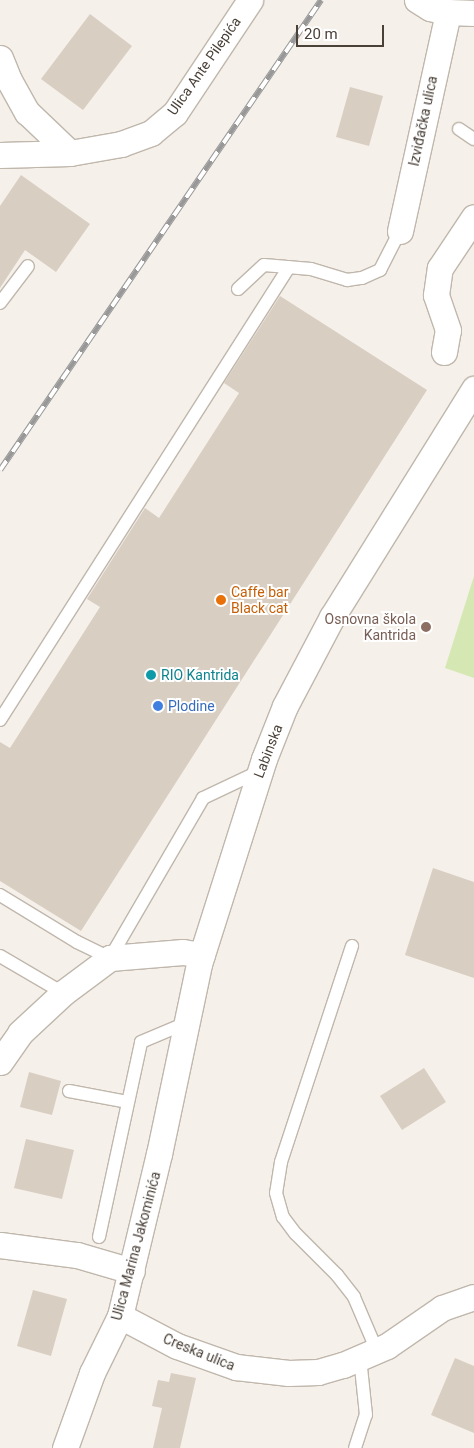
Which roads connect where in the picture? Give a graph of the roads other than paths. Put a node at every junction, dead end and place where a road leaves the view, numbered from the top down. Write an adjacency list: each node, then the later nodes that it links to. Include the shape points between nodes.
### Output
1 (250, 0): 8 (street, Ulica Ante Pilepića, via 174,113 151,133 121,144)
2 (418, 0): 3 (street, via 430,8)
3 (448, 12): 4 (street); 11 (street, Izviđačka ulica)
4 (474, 13)
5 (0, 58): 8 (street, via 8,80 27,112)
6 (459, 129): 7 (lane)
7 (474, 139)
8 (70, 154): 9 (street, Ulica Ante Pilepića)
9 (0, 155)
10 (474, 217): 16 (street, via 440,268 436,295 448,330)
11 (400, 231): 13 (lane, via 380,270 362,278 347,280 311,268)
12 (28, 266): 15 (lane)
13 (289, 267): 14 (lane, via 264,265); 18 (lane)
14 (238, 289)
15 (0, 303)
16 (444, 352)
17 (474, 389): 19 (street, Labinska, via 332,616 285,706)
18 (0, 720)
19 (259, 772): 22 (street, Labinska); 24 (lane, via 203,798)
20 (0, 895): 24 (lane, via 77,942)
21 (352, 946): 36 (lane, via 281,1162 276,1193 283,1217 354,1297)
22 (202, 955): 24 (street, via 183,952); 26 (street, Labinska)
23 (0, 956): 25 (lane)
24 (110, 958): 25 (street)
25 (62, 993): 27 (street, via 20,1033)
26 (186, 1023): 29 (lane, via 141,1042); 30 (street, Labinska)
27 (0, 1062)
28 (69, 1091): 29 (lane)
29 (127, 1102): 31 (lane)
30 (159, 1154): 33 (street, Ulica Marina Jakominića)
31 (99, 1237)
32 (0, 1245): 33 (street, via 77,1255)
33 (132, 1271): 35 (street, Ulica Marina Jakominića)
34 (474, 1297): 36 (street, Creska ulica, via 442,1308 387,1346)
35 (120, 1316): 36 (street, Creska ulica, via 197,1354 252,1370 318,1372); 37 (street, Ulica Marina Jakominića, via 92,1373)
36 (368, 1354): 38 (lane, via 366,1415)
37 (65, 1448)
38 (355, 1448)

